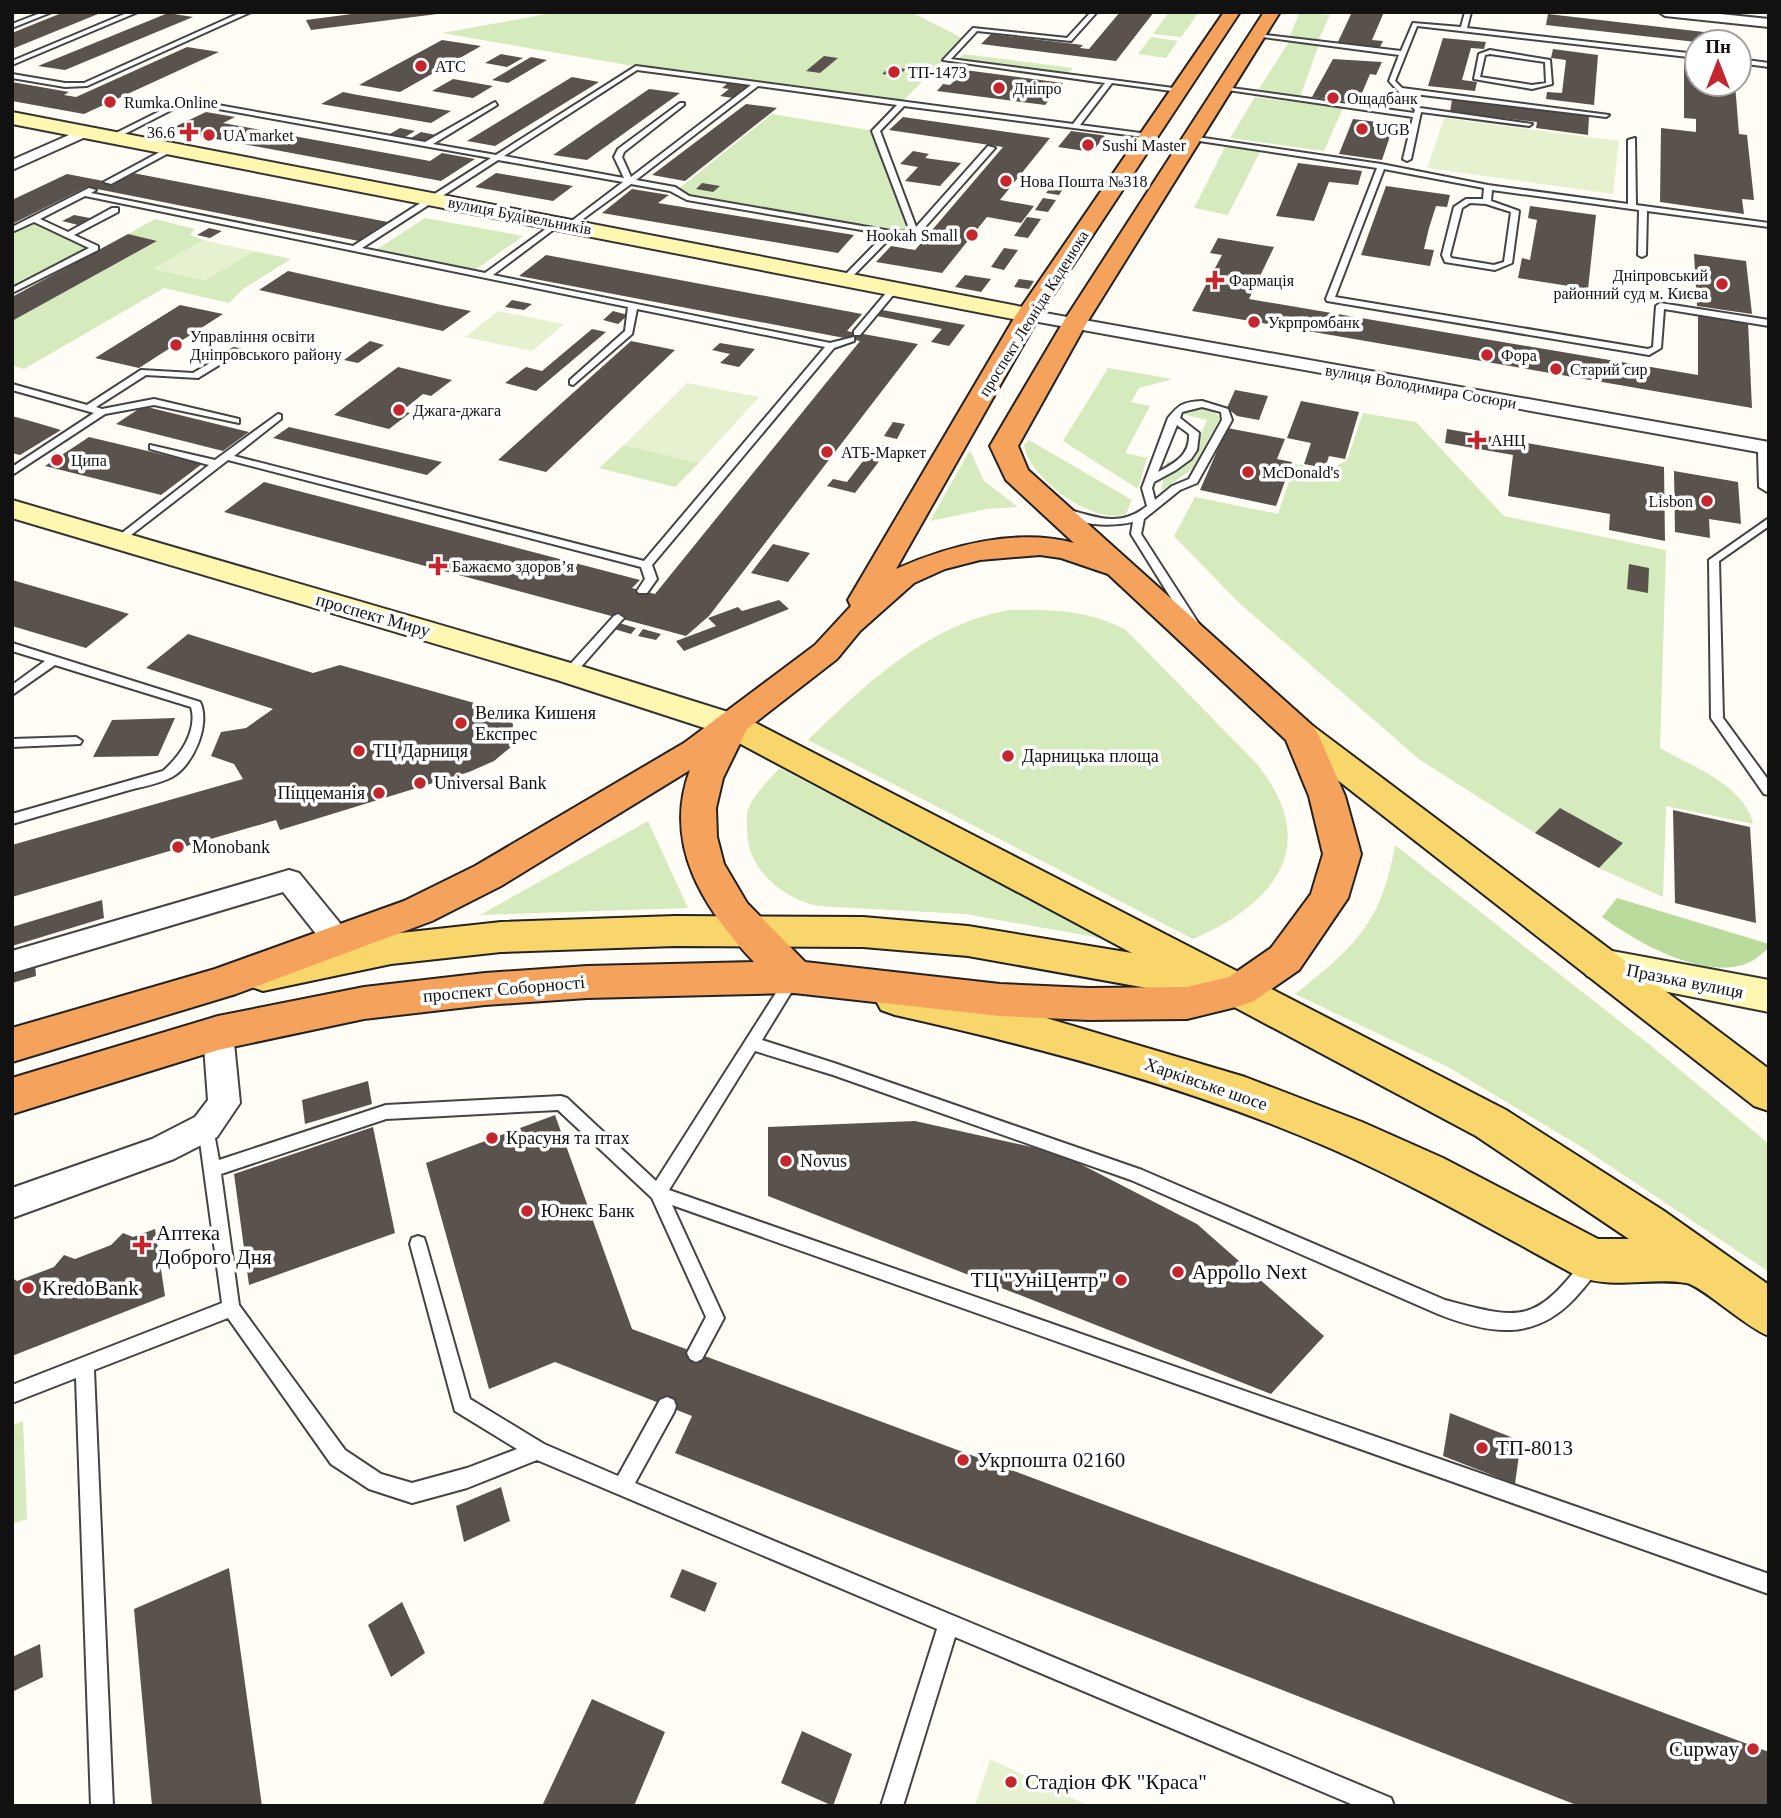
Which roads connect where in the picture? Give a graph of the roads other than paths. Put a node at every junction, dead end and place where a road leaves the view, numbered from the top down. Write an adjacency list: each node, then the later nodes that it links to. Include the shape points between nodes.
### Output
1 (48, 12): 11 (lane)
2 (135, 12): 18 (lane)
3 (248, 12): 19 (lane, via 85,85)
4 (1094, 12): 20 (lane, via 1069,40 975,29 946,60)
5 (1232, 12): 24 (highway, проспект Леоніда Каденюка)
6 (1272, 12): 13 (highway)
7 (1468, 12): 12 (lane)
8 (1665, 12): 10 (street)
9 (1767, 12): 10 (street)
10 (1769, 25)
11 (12, 26)
12 (1464, 29): 14 (lane); 15 (lane, via 1415,24)
13 (1258, 36): 15 (lane); 23 (highway)
14 (1524, 36): 16 (lane); 17 (lane)
15 (1402, 53): 25 (lane, via 1392,81)
16 (1683, 54)
17 (1519, 56): 22 (lane, via 1482,54 1476,78); 22 (lane, via 1551,63 1549,84)
18 (12, 63)
19 (12, 76)
20 (1110, 81): 24 (lane); 34 (lane)
21 (757, 84): 27 (lane); 43 (lane, via 636,68); 47 (lane)
22 (1506, 85): 26 (lane)
23 (1224, 89): 30 (lane); 38 (highway)
24 (1179, 90): 36 (highway, проспект Леоніда Каденюка)
25 (1401, 90): 26 (lane); 30 (lane)
26 (1501, 102): 31 (lane)
27 (903, 103): 34 (lane); 62 (lane, via 876,131)
28 (495, 104): 40 (lane)
29 (682, 104): 47 (lane, via 621,151 618,157)
30 (1418, 113): 33 (lane); 44 (lane)
31 (1606, 115)
32 (12, 118): 35 (street, вулиця Будівельників)
33 (1530, 124)
34 (1075, 126): 36 (lane)
35 (85, 132): 37 (street, вулиця Будівельників); 45 (street)
36 (1148, 136): 71 (highway, проспект Леоніда Каденюка)
37 (112, 137): 40 (lane, via 184,101); 41 (street, вулиця Будівельників)
38 (1193, 138): 46 (lane); 73 (highway)
39 (1632, 140): 54 (lane)
40 (427, 144): 43 (lane)
41 (174, 148): 48 (lane); 52 (street, вулиця Будівельників)
42 (990, 148): 62 (lane)
43 (496, 156): 47 (lane); 52 (lane)
44 (1407, 159)
45 (12, 166)
46 (1381, 166): 49 (lane); 72 (lane, via 1330,299 1649,352 1657,348 1660,306)
47 (628, 181): 58 (lane); 61 (lane, via 675,190 687,198)
48 (108, 182)
49 (1488, 187): 53 (lane); 54 (lane)
50 (95, 189): 51 (lane)
51 (84, 194): 57 (lane); 64 (lane)
52 (431, 198): 58 (street, вулиця Будівельників); 64 (lane)
53 (1487, 202): 53 (lane, via 1515,211 1507,263 1495,268 1448,260 1458,207 1469,201)
54 (1632, 206): 55 (lane)
55 (1643, 208): 59 (lane); 65 (lane)
56 (115, 210): 63 (lane)
57 (34, 219): 60 (lane); 63 (lane)
58 (565, 224): 66 (lane); 67 (street, вулиця Будівельників)
59 (1769, 225)
60 (12, 230)
61 (891, 233): 62 (lane); 67 (lane)
62 (915, 233)
63 (68, 235): 69 (lane, via 95,248)
64 (355, 249): 66 (lane)
65 (1642, 255)
66 (486, 276): 70 (lane)
67 (846, 278): 68 (street, вулиця Будівельників)
68 (895, 288): 71 (street, вулиця Будівельників); 74 (lane, via 854,336)
69 (12, 291)
70 (633, 306): 74 (lane); 76 (lane, via 629,332)
71 (1028, 315): 73 (street, вулиця Володимира Сосюри); 99 (highway, проспект Леоніда Каденюка)
72 (1769, 323)
73 (1074, 324): 84 (street, вулиця Володимира Сосюри); 91 (highway, via 1004,446 1016,474)
74 (831, 346): 95 (lane)
75 (237, 351): 78 (lane, via 195,376 144,372)
76 (573, 382)
77 (12, 387): 78 (lane)
78 (88, 408): 79 (lane)
79 (102, 412): 82 (lane, via 154,402); 86 (lane)
80 (278, 417): 85 (lane)
81 (1173, 418): 87 (lane); 87 (lane, via 1194,433 1195,440 1183,463); 89 (lane, via 1182,407 1200,404 1221,409 1228,418 1193,481)
82 (236, 421)
83 (153, 447): 85 (lane)
84 (1768, 447): 88 (street)
85 (222, 461): 94 (lane); 95 (lane)
86 (12, 472)
87 (1149, 481): 89 (lane)
88 (1769, 487)
89 (1152, 506): 92 (lane)
90 (12, 509): 94 (street, проспект Миру)
91 (1055, 509): 92 (lane, via 1091,521); 96 (highway)
92 (1139, 518): 101 (lane, via 1136,534)
93 (1769, 521): 109 (lane, via 1714,560 1717,718)
94 (118, 540): 103 (street, проспект Миру)
95 (646, 565): 97 (lane, via 651,579)
96 (1128, 576): 99 (highway, via 1067,550 1013,546 979,551 903,577); 101 (highway)
97 (643, 590)
98 (618, 618): 103 (lane)
99 (849, 624): 105 (highway, via 825,652)
100 (12, 648): 102 (lane)
101 (1208, 649): 106 (highway)
102 (54, 660): 104 (lane); 110 (lane, via 196,705 200,720 184,758 168,774)
103 (569, 673): 105 (street, проспект Миру)
104 (12, 691)
105 (733, 725): 111 (highway, via 705,776 698,806 699,838 710,876); 112 (highway, via 488,876 418,911); 117 (main road)
106 (1301, 734): 114 (main road); 117 (highway, via 1327,796 1342,854 1329,898 1301,938 1285,958)
107 (76, 741): 108 (lane)
108 (12, 743)
109 (1769, 791)
110 (12, 820)
111 (746, 932): 115 (highway); 116 (main road, via 501,937 391,949); 117 (main road, via 863,932 968,941)
112 (338, 941): 113 (street, via 289,880); 116 (highway)
113 (12, 962)
114 (1601, 965): 118 (street, Празька вулиця); 122 (main road)
115 (794, 977): 117 (highway, via 1000,1000 1089,1004 1187,1003); 119 (highway, проспект Соборності, via 485,989 364,1003); 120 (lane); 129 (main road, Харківське шосе, via 1009,1024 1230,1090 1427,1172)
116 (222, 983): 121 (highway)
117 (1240, 990): 130 (main road, via 1491,1123)
118 (1769, 996)
119 (218, 1033): 123 (highway, проспект Соборності); 124 (street, via 225,1093)
120 (753, 1044): 126 (lane); 129 (lane, via 1136,1175 1444,1308 1494,1322 1538,1320 1565,1300)
121 (12, 1045)
122 (1769, 1093)
123 (12, 1096)
124 (206, 1127): 125 (lane); 127 (street, via 163,1149)
125 (213, 1169): 126 (lane, via 386,1112 561,1103); 131 (lane)
126 (658, 1193): 133 (lane, via 715,1318); 139 (lane)
127 (12, 1203)
128 (418, 1244): 137 (lane, via 462,1405)
129 (1594, 1261): 130 (main road)
130 (1696, 1261): 132 (main road)
131 (231, 1308): 134 (lane); 137 (lane, via 338,1457 376,1482 412,1493)
132 (1769, 1313)
133 (696, 1353)
134 (85, 1365): 135 (lane); 141 (lane)
135 (12, 1394)
136 (667, 1406): 138 (lane)
137 (537, 1451): 138 (lane)
138 (623, 1486): 140 (lane)
139 (1769, 1584)
140 (948, 1625): 142 (lane); 143 (lane)
141 (102, 1806)
142 (891, 1806)
143 (1382, 1806)

